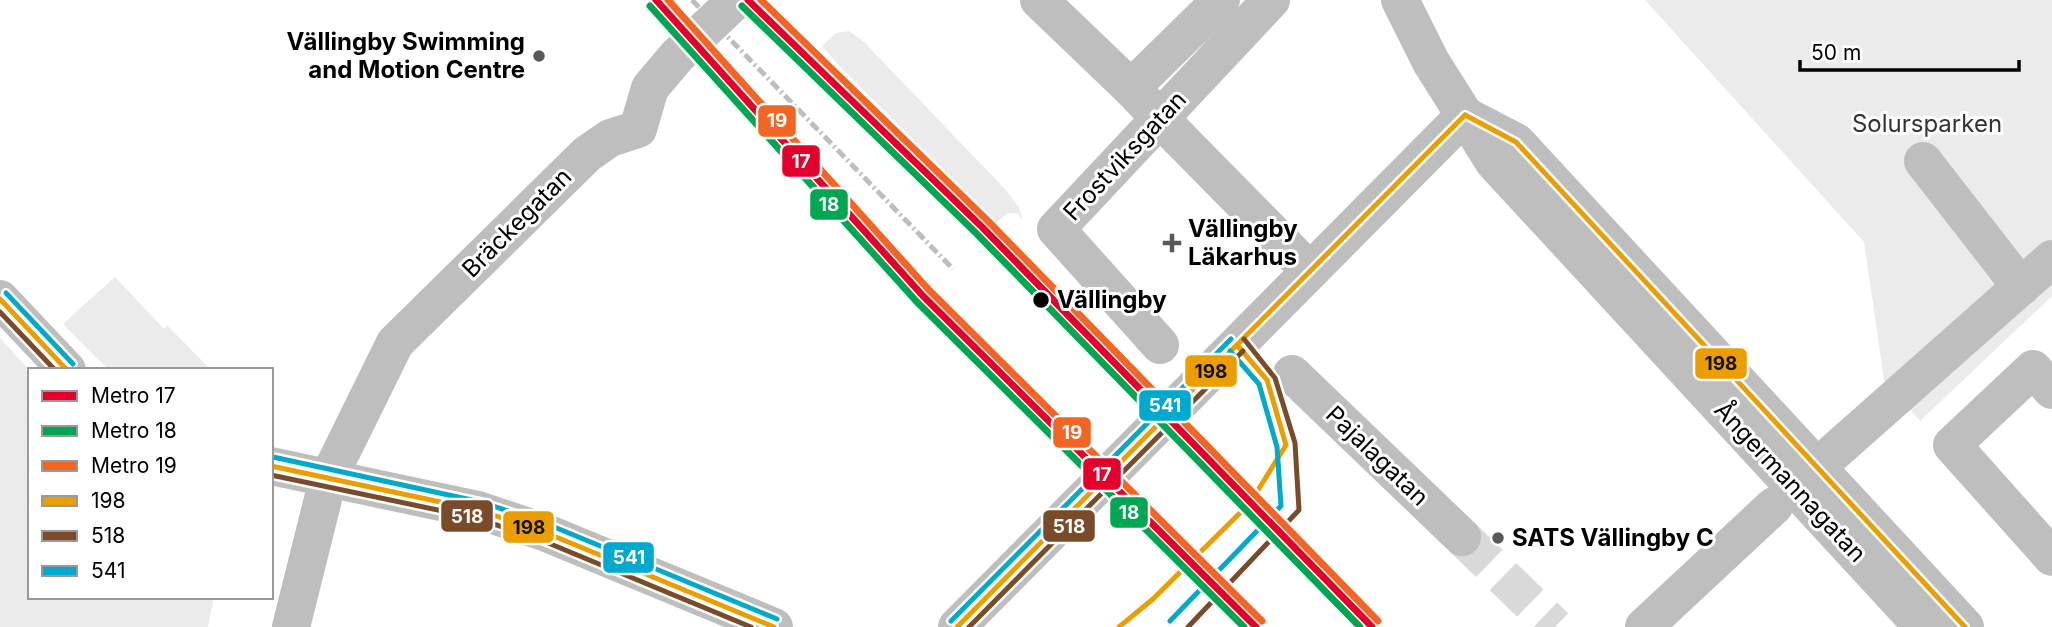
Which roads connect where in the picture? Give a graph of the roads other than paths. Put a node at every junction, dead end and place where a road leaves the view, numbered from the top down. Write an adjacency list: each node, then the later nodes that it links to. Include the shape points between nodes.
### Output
1 (736, 0): 19 (street, Bräckegatan, via 650,88 638,129 610,138 587,154 395,343)
2 (1040, 0): 6 (street)
3 (1222, 0): 6 (street)
4 (1271, 0): 13 (street, Frostviksgatan, via 1056,229)
5 (1400, 0): 7 (street, Ångermannagatan)
6 (1131, 88): 10 (street, bridge)
7 (1465, 114): 10 (street); 27 (street, Ångermannagatan, via 1494,162); 28 (street, Ångermannagatan, via 1516,142)
8 (1923, 161): 11 (street)
9 (2052, 260): 11 (street)
10 (1310, 271): 25 (street)
11 (2021, 287): 17 (street)
12 (0, 299): 14 (street)
13 (1160, 345)
14 (65, 368)
15 (1292, 374): 21 (street, Pajalagatan)
16 (2052, 390): 22 (street, via 2033,369 1952,444)
17 (1833, 453)
18 (273, 466): 19 (street)
19 (328, 479): 23 (street, via 478,510 544,532); 24 (street, Bräckegatan)
20 (1774, 506): 26 (street)
21 (1462, 537)
22 (2052, 557)
23 (765, 626)
24 (291, 627)
25 (957, 627)
26 (1644, 627)
27 (1923, 627)
28 (1965, 627)

